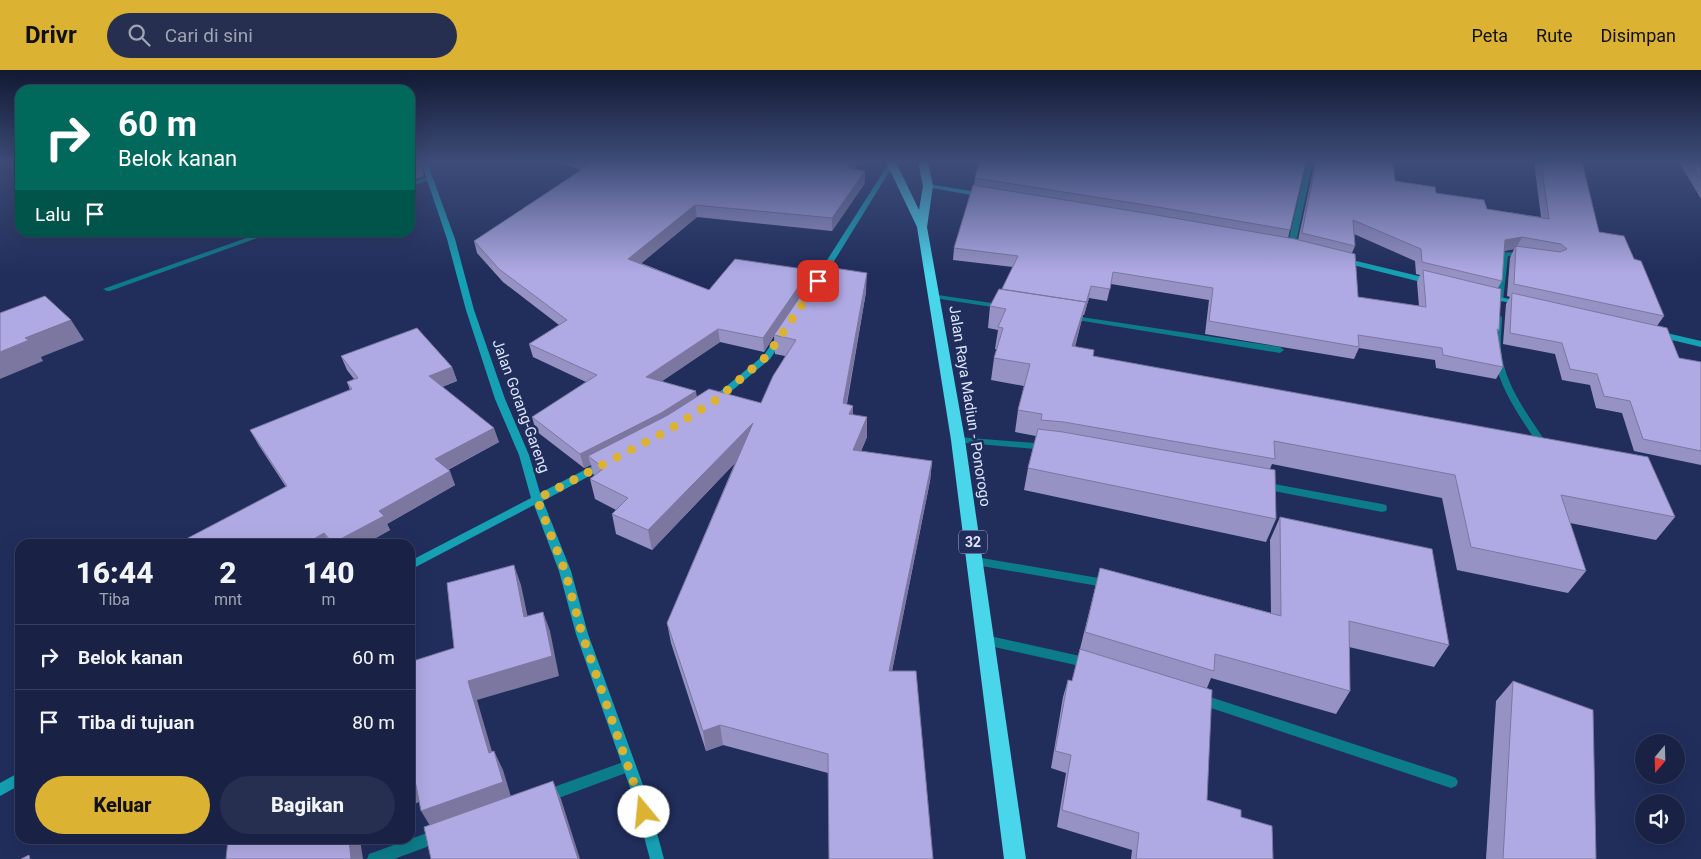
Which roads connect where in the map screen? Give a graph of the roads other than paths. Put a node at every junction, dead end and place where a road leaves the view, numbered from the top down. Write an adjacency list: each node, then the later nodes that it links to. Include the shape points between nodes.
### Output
1 (437, 199): 32 (main road, Jalan Gorang-Gareng, via 470,310)
2 (869, 199): 15 (main road)
3 (908, 199): 6 (highway, Jalan Raya Madiun - Ponorogo / 32)
4 (926, 199): 6 (highway, Jalan Raya Madiun - Ponorogo / 32)
5 (1302, 199): 9 (street)
6 (922, 227): 17 (highway, Jalan Raya Madiun - Ponorogo / 32)
7 (257, 237): 14 (street)
8 (1282, 245): 9 (main road)
9 (1291, 247): 10 (main road)
10 (1301, 249)
11 (1534, 256): 18 (street, via 1504,254)
12 (1338, 258): 13 (main road)
13 (1442, 284)
14 (107, 289)
15 (812, 289)
16 (1480, 294): 18 (main road)
17 (934, 296): 20 (street); 27 (highway, Jalan Raya Madiun - Ponorogo / 32)
18 (1499, 298): 19 (main road); 28 (street, via 1496,343 1500,365)
19 (1528, 305)
20 (1013, 308)
21 (1062, 316): 25 (street)
22 (787, 328): 26 (main road, via 767,356)
23 (1653, 333): 24 (main road)
24 (1701, 344)
25 (1280, 350)
26 (707, 405)
27 (958, 440): 29 (street); 34 (highway, Jalan Raya Madiun - Ponorogo / 32)
28 (1544, 447)
29 (1059, 449)
30 (615, 458): 32 (main road)
31 (1255, 484): 33 (street)
32 (537, 499): 35 (main road); 40 (main road, Jalan Gorang-Gareng, via 565,571 582,634)
33 (1382, 508)
34 (976, 561): 36 (street); 37 (highway, Jalan Raya Madiun - Ponorogo / 32)
35 (415, 563)
36 (1120, 586)
37 (985, 640): 38 (street); 48 (highway, Jalan Raya Madiun - Ponorogo / 32)
38 (1099, 666)
39 (1182, 693): 42 (street)
40 (629, 766): 44 (street); 47 (main road, Jalan Gorang-Gareng)
41 (15, 781): 43 (main road)
42 (1451, 782)
43 (0, 790)
44 (531, 802)
45 (448, 832): 46 (street)
46 (374, 859)
47 (658, 859)
48 (1016, 859)

